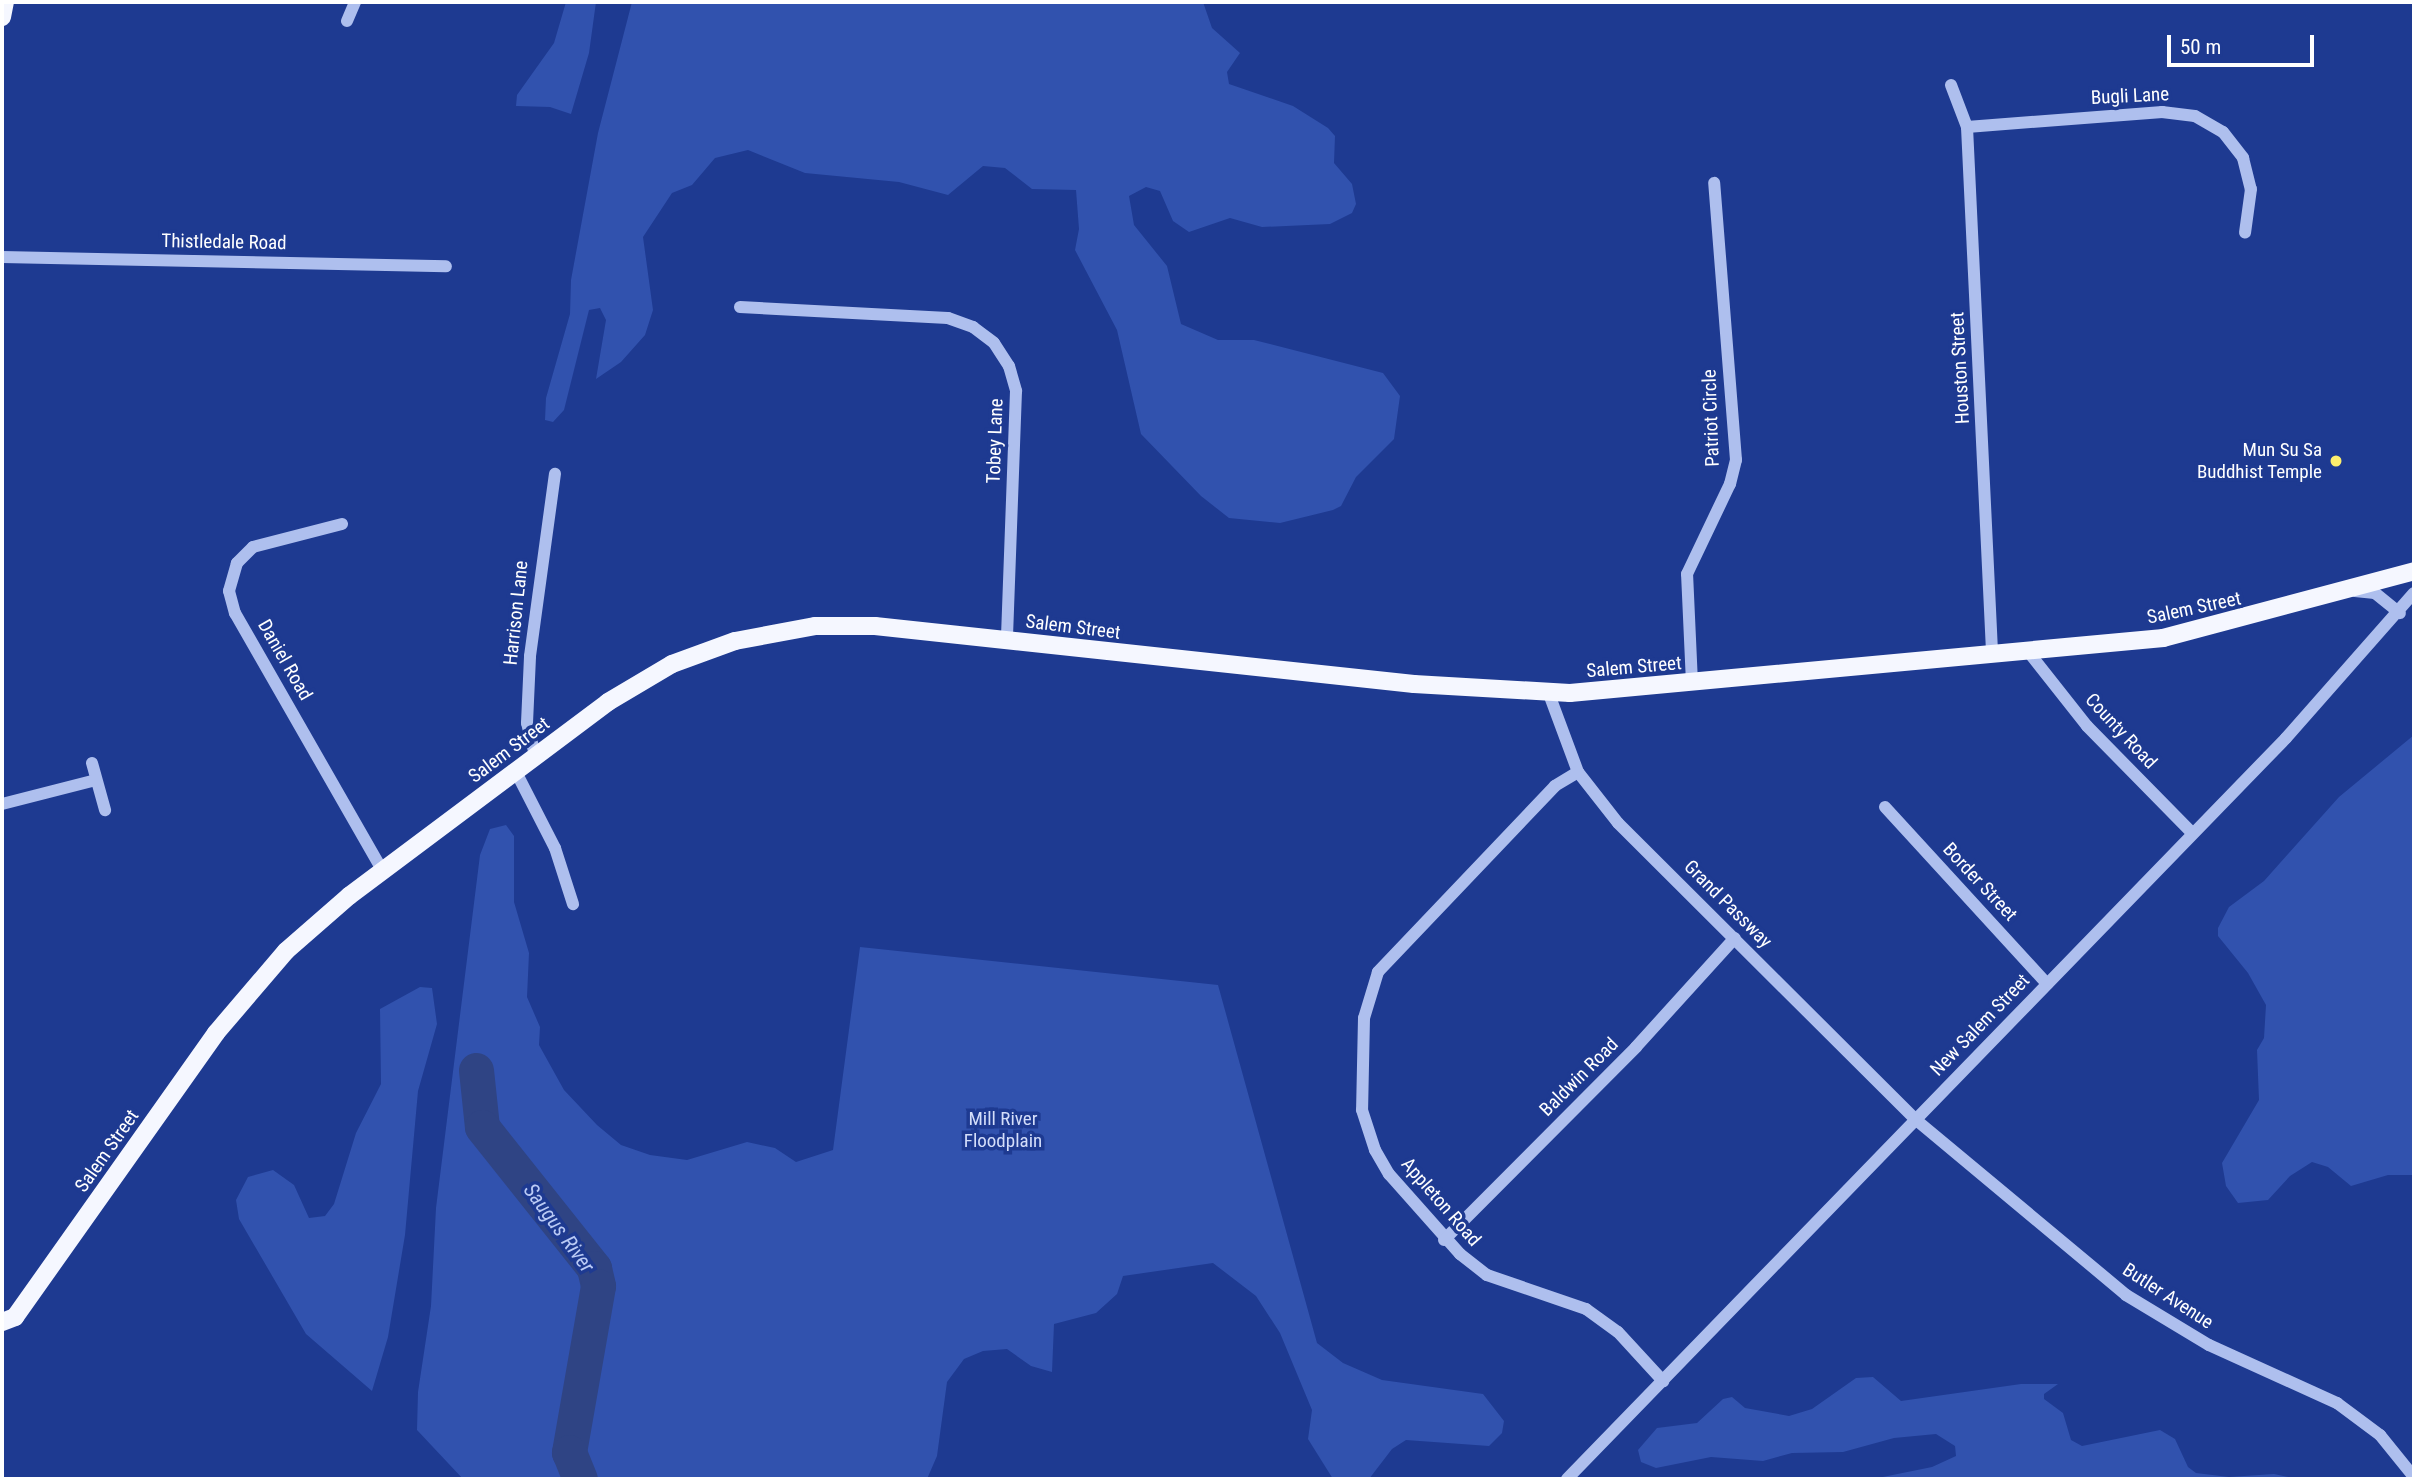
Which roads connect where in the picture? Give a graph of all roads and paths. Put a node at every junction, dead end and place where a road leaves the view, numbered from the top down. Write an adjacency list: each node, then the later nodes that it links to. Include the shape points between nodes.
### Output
1 (5, 2): 3 (main road)
2 (355, 2): 4 (street)
3 (2, 17)
4 (347, 21)
5 (1951, 85): 6 (street, Houston Street)
6 (1967, 127): 8 (street, Bugli Lane, via 2162,112 2194,116 2223,132 2243,158 2251,189); 20 (street, Houston Street)
7 (1714, 183): 21 (street, Patriot Circle, via 1736,453 1730,484 1686,580)
8 (2245, 233)
9 (2, 257): 10 (street, Thistledale Road)
10 (446, 266)
11 (740, 307): 18 (street, Tobey Lane, via 948,318 973,327 994,344 1009,366 1016,391)
12 (555, 474): 23 (street, Harrison Lane, via 530,656 527,723)
13 (342, 524): 32 (street, Daniel Road, via 253,547 237,562 229,591 236,613)
14 (2414, 572): 15 (main road, Salem Street)
15 (2355, 588): 17 (street, via 2375,593); 19 (main road, Salem Street, via 2196,633)
16 (2414, 593): 17 (street, New Salem Street)
17 (2400, 613): 31 (street, New Salem Street)
18 (1007, 640): 22 (main road, Salem Street); 23 (main road, Salem Street, via 827,625 736,641 653,674)
19 (2027, 650): 20 (main road, Salem Street); 31 (street, County Road, via 2087,726)
20 (1992, 652): 21 (main road, Salem Street)
21 (1692, 683): 22 (main road, Salem Street)
22 (1549, 694): 26 (street, Grand Passway)
23 (535, 755): 25 (main road, Salem Street)
24 (92, 763): 27 (street)
25 (515, 770): 32 (main road, Salem Street); 33 (street, via 555,848)
26 (1577, 772): 34 (street, Grand Passway, via 1618,823); 37 (street, Appleton Road, via 1555,786 1390,956 1367,1000 1360,1076 1367,1129 1389,1174)
27 (96, 780): 28 (street); 30 (street)
28 (2, 804)
29 (1885, 807): 35 (street, Border Street)
30 (105, 810)
31 (2192, 833): 35 (street, New Salem Street)
32 (383, 871): 38 (main road, Salem Street, via 305,933 235,1009 15,1317)
33 (573, 904)
34 (1735, 938): 36 (street, Grand Passway); 37 (street, Baldwin Road, via 1636,1047)
35 (2047, 984): 36 (street, New Salem Street)
36 (1915, 1119): 39 (street, New Salem Street); 40 (street, Butler Avenue, via 2126,1295 2208,1345 2337,1403 2380,1435)
37 (1444, 1240): 39 (street, Appleton Road, via 1488,1275 1586,1309 1618,1332)
38 (2, 1322)
39 (1663, 1381): 41 (street, New Salem Street)
40 (2414, 1478)
41 (1567, 1479)

